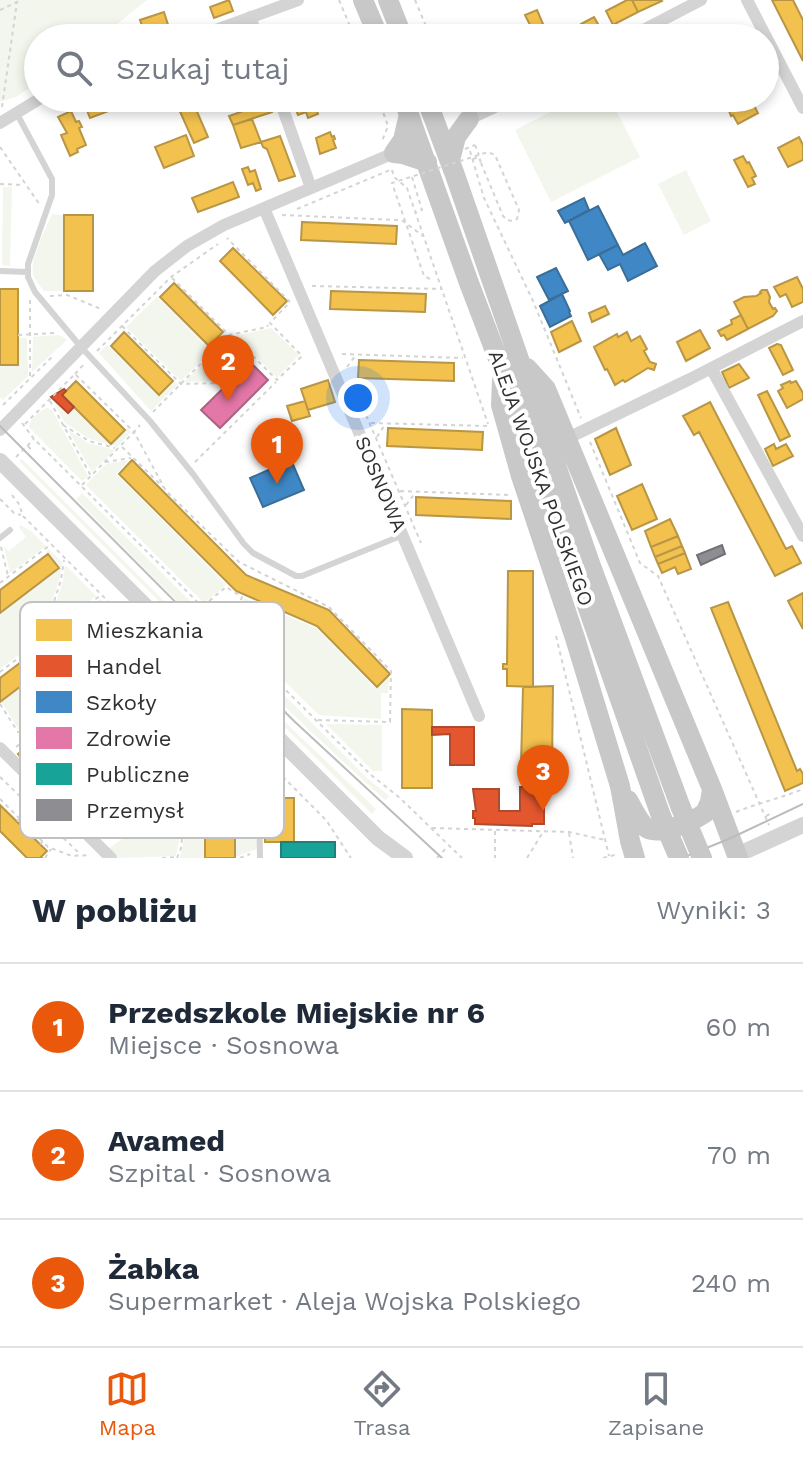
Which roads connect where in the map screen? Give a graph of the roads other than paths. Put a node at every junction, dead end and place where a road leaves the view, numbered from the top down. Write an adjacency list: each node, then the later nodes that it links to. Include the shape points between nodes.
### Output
1 (298, 0): 6 (street)
2 (363, 0): 9 (main road)
3 (388, 0): 10 (main road)
4 (701, 0): 11 (street)
5 (747, 0): 12 (street)
6 (250, 17): 7 (street); 8 (street)
7 (231, 24)
8 (253, 24)
9 (373, 24)
10 (397, 24)
11 (655, 24)
12 (759, 24)
13 (779, 62): 14 (street)
14 (803, 108)
15 (24, 109): 22 (street)
16 (284, 112): 28 (street)
17 (405, 112): 26 (main road, via 403,140)
18 (408, 112): 27 (main road, ALEJA WOJSKA POLSKIEGO)
19 (433, 112): 25 (main road, ALEJA WOJSKA POLSKIEGO)
20 (444, 112): 23 (main road)
21 (484, 112): 23 (street)
22 (17, 113): 24 (street); 31 (lane, via 52,179)
23 (469, 119): 25 (main road, via 456,137)
24 (0, 123)
25 (458, 154): 34 (main road, ALEJA WOJSKA POLSKIEGO)
26 (389, 156): 27 (main road, via 403,154); 28 (street)
27 (427, 162): 34 (main road, ALEJA WOJSKA POLSKIEGO)
28 (311, 188): 29 (street)
29 (264, 208): 33 (street, via 187,246); 41 (street, SOSNOWA)
30 (0, 271): 31 (lane)
31 (28, 272): 33 (lane, via 35,292)
32 (803, 321): 35 (street)
33 (81, 347): 36 (street); 41 (lane, via 148,417 253,553 302,576)
34 (512, 365): 37 (main road, ALEJA WOJSKA POLSKIEGO, via 546,389); 49 (main road, via 501,405); 62 (main road, ALEJA WOJSKA POLSKIEGO, bridge, via 526,432); 63 (main road, ALEJA WOJSKA POLSKIEGO, bridge)
35 (711, 368): 37 (street); 39 (street)
36 (0, 430)
37 (566, 439): 50 (main road, ALEJA WOJSKA POLSKIEGO)
38 (8, 459): 44 (street)
39 (799, 518): 42 (street)
40 (10, 530): 43 (lane)
41 (403, 535): 45 (street, SOSNOWA)
42 (803, 536)
43 (0, 539)
44 (148, 602)
45 (479, 716)
46 (284, 742): 54 (street)
47 (4, 751): 48 (street)
48 (20, 767)
49 (620, 786): 50 (main road, via 641,823 654,832 705,813); 56 (main road)
50 (712, 789): 57 (main road, ALEJA WOJSKA POLSKIEGO)
51 (803, 825): 57 (street)
52 (96, 838): 55 (lane)
53 (260, 838): 59 (lane)
54 (378, 838): 60 (street); 61 (street)
55 (93, 840): 58 (street)
56 (629, 856)
57 (735, 857)
58 (111, 858)
59 (260, 858)
60 (383, 858)
61 (405, 858)
62 (679, 858)
63 (702, 858)

